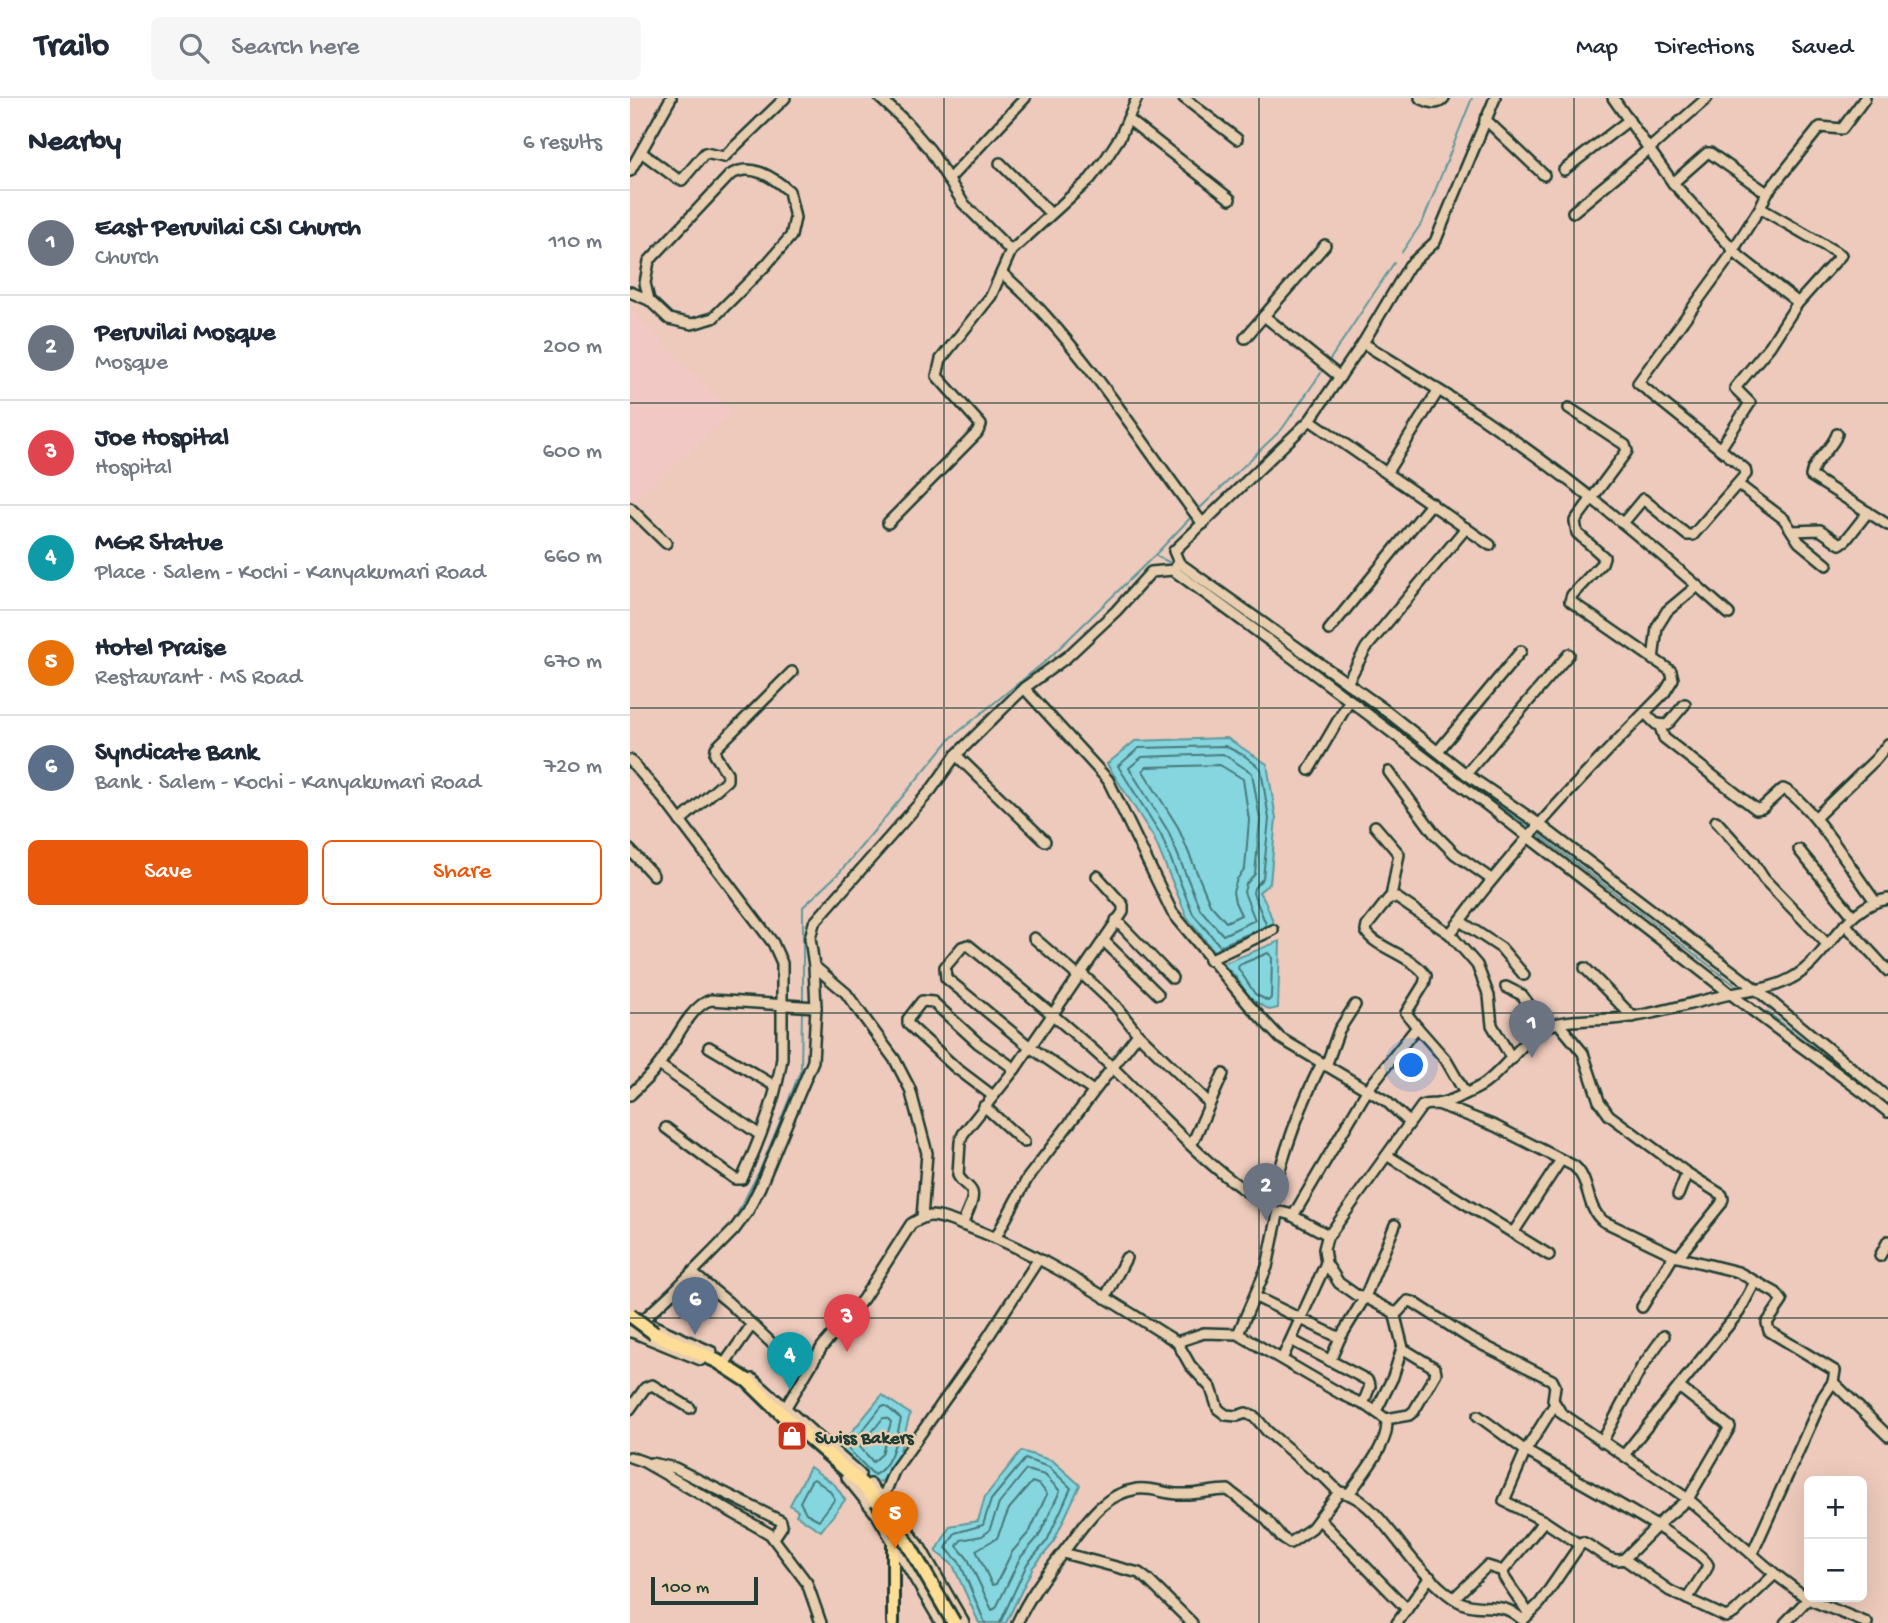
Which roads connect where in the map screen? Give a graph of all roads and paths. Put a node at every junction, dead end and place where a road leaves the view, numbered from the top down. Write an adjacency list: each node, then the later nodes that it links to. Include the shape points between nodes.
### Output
1 (671, 98): 18 (street)
2 (785, 98): 18 (street, via 724,157 705,153 682,180)
3 (880, 98): 23 (street, via 930,150)
4 (1025, 98): 23 (street)
5 (1138, 98): 13 (street)
6 (1184, 98): 16 (street)
7 (1420, 98): 8 (street, via 1434,104)
8 (1444, 98)
9 (1495, 98): 14 (street)
10 (1613, 98): 15 (street)
11 (1706, 98): 17 (street)
12 (1865, 98): 25 (street, via 1842,129 1820,127)
13 (1128, 119): 26 (street); 29 (street, via 1098,169)
14 (1485, 119): 22 (street); 39 (street, via 1434,242 1409,266)
15 (1629, 120): 17 (street); 20 (street)
16 (1237, 139)
17 (1649, 149): 24 (street); 28 (street)
18 (641, 152): 21 (street)
19 (1000, 163): 29 (street)
20 (1564, 170)
21 (630, 171)
22 (1544, 175)
23 (948, 180): 32 (street, via 963,203)
24 (1674, 183): 25 (street, via 1710,153); 31 (street)
25 (1767, 193): 27 (street)
26 (1230, 199)
27 (1759, 208): 31 (street); 36 (street, via 1841,255)
28 (1573, 212)
29 (1051, 213): 32 (street)
30 (1325, 246): 37 (street)
31 (1734, 250): 36 (street); 45 (street, via 1638,383)
32 (1011, 251): 33 (street)
33 (1002, 273): 52 (street, via 991,296 937,368 940,382 981,425); 54 (street, via 1086,363)
34 (630, 292): 35 (street)
35 (649, 300): 35 (street, via 669,319 692,324 713,318 791,236 795,218 789,191 765,173 737,170 730,175 649,261 645,283)
36 (1797, 304): 45 (street, via 1735,388 1750,403)
37 (1264, 316): 38 (street); 40 (street)
38 (1245, 338)
39 (1363, 343): 40 (street); 41 (street)
40 (1340, 377): 43 (street)
41 (1438, 391): 46 (street); 48 (street)
42 (1569, 408): 48 (street, via 1627,447)
43 (1310, 420): 46 (street); 54 (street)
44 (1837, 434): 51 (street, via 1811,476)
45 (1720, 449): 47 (street, via 1746,471)
46 (1387, 472): 49 (street)
47 (1739, 485): 53 (street, via 1690,536 1643,499); 57 (street, via 1784,519)
48 (1592, 498): 53 (street); 67 (street, via 1575,529 1604,557 1570,601)
49 (1432, 503): 56 (street); 64 (street)
50 (630, 508): 58 (street)
51 (1868, 512): 55 (street); 57 (street, via 1840,544 1820,530)
52 (888, 523)
53 (1623, 523): 62 (street)
54 (1203, 524): 61 (street, via 1174,551)
55 (1888, 525)
56 (1466, 528): 59 (street); 69 (street, via 1366,648)
57 (1792, 531): 60 (street)
58 (666, 543)
59 (1489, 545)
60 (1827, 565)
61 (1176, 567): 69 (street); 70 (street, via 1152,572 1067,657); 71 (street)
62 (1697, 586): 63 (street); 67 (street, via 1667,611 1657,627)
63 (1729, 614)
64 (1329, 630)
65 (1521, 651): 76 (street)
66 (1569, 654): 83 (street)
67 (1653, 660): 73 (street, via 1671,671 1673,679)
68 (792, 672): 85 (street, via 716,748 727,780)
69 (1346, 682): 76 (street)
70 (1024, 688): 78 (street); 108 (street, via 1108,780 1172,912)
71 (1350, 699): 81 (street); 89 (street)
72 (1685, 704): 74 (street, via 1667,725)
73 (1645, 713): 74 (street); 87 (street)
74 (1659, 724): 84 (street, via 1664,738 1756,809 1783,789)
75 (1888, 744): 77 (street)
76 (1438, 751): 83 (street)
77 (1880, 754): 80 (street); 84 (street)
78 (956, 755): 90 (street); 109 (street, via 931,790 814,923 810,938)
79 (630, 760): 85 (street)
80 (1888, 762)
81 (1309, 770)
82 (1389, 772): 95 (street, via 1434,834)
83 (1466, 774): 87 (street)
84 (1815, 818): 98 (street)
85 (680, 821): 119 (street, via 779,952)
86 (1716, 821): 107 (street)
87 (1539, 824): 89 (street); 116 (street)
88 (1375, 826): 96 (street, via 1399,853)
89 (1528, 836): 95 (street); 117 (street)
90 (1045, 841)
91 (630, 850): 93 (street)
92 (1799, 850): 99 (street)
93 (653, 875)
94 (1097, 876): 100 (street, via 1123,905)
95 (1491, 879): 101 (street)
96 (1391, 897): 104 (street); 125 (street, via 1366,931 1371,939 1417,964 1426,976 1406,1013)
97 (1888, 899): 98 (street)
98 (1874, 901): 99 (street)
99 (1853, 916): 102 (street)
100 (1116, 920): 106 (street); 114 (street)
101 (1460, 921): 104 (street); 112 (street, via 1501,948)
102 (1845, 924): 107 (street); 111 (street)
103 (1273, 930): 108 (street)
104 (1450, 934): 130 (street, via 1477,965 1489,996 1492,1025)
105 (1034, 938): 113 (street)
106 (1104, 941): 113 (street); 118 (street)
107 (1828, 945): 116 (street, via 1794,978)
108 (1209, 960): 131 (street, via 1280,1038)
109 (814, 966): 121 (street); 159 (street, via 846,993 895,1060 910,1089 927,1153)
110 (1586, 968): 123 (street)
111 (1888, 971)
112 (1524, 975)
113 (1080, 976): 122 (street); 127 (street, via 1119,1010)
114 (1172, 978)
115 (1506, 987): 126 (street, via 1522,995)
116 (1757, 990): 117 (street); 142 (street)
117 (1730, 994): 123 (street); 146 (street)
118 (1158, 995)
119 (782, 1005): 121 (street); 132 (street, via 703,1002); 136 (street, via 782,1058)
120 (1355, 1005): 131 (street)
121 (811, 1007): 172 (street, via 813,1061 760,1187 734,1230)
122 (1052, 1014): 129 (street); 129 (street, via 968,945 945,967 946,978); 133 (street)
123 (1633, 1017): 124 (street)
124 (1559, 1024): 126 (street); 154 (street, via 1583,1053 1599,1101 1609,1115)
125 (1417, 1027): 137 (street); 139 (street, via 1446,1060)
126 (1545, 1027): 130 (street)
127 (1138, 1034): 133 (street); 143 (street)
128 (709, 1047): 136 (street)
129 (1030, 1048): 134 (street); 138 (street)
130 (1511, 1059): 139 (street, via 1496,1076)
131 (1324, 1064): 137 (street); 156 (street, via 1291,1131)
132 (659, 1065): 140 (street); 149 (street)
133 (1112, 1067): 138 (street); 151 (street)
134 (1015, 1069): 141 (street); 141 (street, via 933,1002 922,1001 908,1024)
135 (1223, 1074): 143 (street)
136 (775, 1086): 149 (street)
137 (1368, 1089): 147 (street); 158 (street)
138 (1093, 1091): 164 (street, via 1027,1179)
139 (1465, 1093): 144 (street)
140 (630, 1095)
141 (992, 1096): 145 (street)
142 (1888, 1098)
143 (1209, 1102): 151 (street)
144 (1438, 1104): 147 (street, via 1422,1106); 153 (street, via 1495,1125)
145 (984, 1106): 150 (street); 160 (street, via 960,1142 959,1180 973,1197)
146 (1888, 1112)
147 (1409, 1122): 152 (street)
148 (666, 1128): 149 (street, via 739,1181)
149 (760, 1135)
150 (1024, 1142)
151 (1192, 1144): 156 (street, via 1253,1197)
152 (1388, 1156): 162 (street); 163 (street)
153 (1562, 1160): 162 (street); 167 (street, via 1581,1173 1599,1218)
154 (1687, 1173): 155 (street); 167 (street, via 1723,1199)
155 (1678, 1195)
156 (1270, 1205): 157 (street)
157 (1279, 1212): 158 (street); 174 (street)
158 (1293, 1216): 163 (street)
159 (922, 1218): 160 (street, via 943,1218); 201 (street, via 911,1224 863,1298 822,1347)
160 (962, 1225): 164 (street)
161 (1395, 1225): 175 (street)
162 (1513, 1233): 166 (street)
163 (1328, 1234): 171 (street)
164 (996, 1237): 170 (street)
165 (1888, 1241): 168 (street)
166 (1549, 1255)
167 (1676, 1256): 173 (street, via 1729,1268); 177 (street)
168 (1880, 1256)
169 (1126, 1258): 176 (street)
170 (1038, 1260): 176 (street); 214 (street, via 894,1471)
171 (1326, 1263): 175 (street, via 1343,1288); 181 (street)
172 (692, 1273): 182 (street); 184 (street)
173 (1755, 1282): 197 (street, via 1782,1300 1767,1323 1769,1331 1832,1368); 198 (street, via 1739,1312)
174 (1256, 1297): 181 (street); 187 (street)
175 (1365, 1297): 179 (street); 189 (street)
176 (1105, 1298): 191 (street)
177 (1642, 1307)
178 (630, 1309): 182 (street)
179 (1394, 1312): 192 (street); 200 (street, via 1413,1302 1469,1338 1552,1380)
180 (630, 1315): 182 (street); 186 (highway, bridge)
181 (1299, 1319): 189 (street); 190 (street)
182 (644, 1320): 185 (street); 195 (street)
183 (630, 1323): 186 (highway, bridge)
184 (751, 1326): 193 (street); 195 (street)
185 (630, 1331): 221 (street, via 717,1366 745,1385 850,1480)
186 (654, 1333): 241 (highway, bridge, via 717,1361 748,1381 861,1483 908,1544)
187 (1238, 1334): 191 (street, via 1204,1333); 194 (street)
188 (1664, 1336): 208 (street, via 1641,1368)
189 (1340, 1338): 196 (street)
190 (1291, 1340): 194 (street); 196 (street)
191 (1177, 1342): 213 (street, via 1211,1388 1218,1409 1226,1415 1246,1413 1256,1418)
192 (1403, 1348): 204 (street); 206 (street, via 1436,1372 1414,1411)
193 (780, 1351)
194 (1282, 1359): 199 (street)
195 (727, 1360): 201 (street)
196 (1330, 1361): 199 (street, via 1367,1380 1370,1386)
197 (1833, 1382): 207 (street); 224 (street)
198 (1679, 1387): 210 (street); 215 (street, via 1730,1427)
199 (1363, 1404): 204 (street)
200 (1555, 1404): 208 (street); 209 (street)
201 (786, 1407): 214 (street)
202 (690, 1408): 203 (street, via 652,1385)
203 (630, 1409)
204 (1376, 1411): 206 (street)
205 (1478, 1416): 209 (street)
206 (1386, 1419): 213 (street, via 1387,1432 1376,1455)
207 (1888, 1436)
208 (1602, 1441): 210 (street)
209 (1526, 1450): 217 (street, via 1504,1501); 218 (street)
210 (1625, 1455): 215 (street)
211 (630, 1457): 212 (street)
212 (644, 1462): 220 (street); 220 (street, via 675,1468 780,1521 782,1526)
213 (1344, 1493): 216 (street); 228 (street, via 1371,1511)
214 (883, 1498): 219 (street)
215 (1688, 1499): 218 (street); 224 (street)
216 (1319, 1518): 223 (street, via 1304,1535 1287,1542 1228,1490 1200,1495 1137,1489 1112,1497 1089,1517); 234 (street)
217 (1544, 1521): 222 (street); 226 (street)
218 (1656, 1526): 225 (street); 231 (street, via 1707,1561)
219 (908, 1530): 221 (main road); 242 (street)
220 (774, 1538): 238 (street, via 807,1583)
221 (893, 1542): 239 (main road); 240 (street)
222 (1580, 1545): 225 (street, via 1583,1542 1611,1559); 235 (street)
223 (1063, 1553): 237 (street, via 1139,1573); 243 (street, via 1039,1581)
224 (1752, 1554): 227 (street)
225 (1624, 1559): 231 (street)
226 (1503, 1571): 230 (street, via 1487,1566); 235 (street)
227 (1775, 1574): 229 (street); 231 (street, via 1730,1616)
228 (1430, 1577): 230 (street); 234 (street)
229 (1804, 1595)
230 (1454, 1598): 235 (street, via 1463,1604 1508,1609)
231 (1687, 1600)
232 (1804, 1602): 245 (street)
233 (1815, 1602): 236 (street)
234 (1407, 1609): 244 (street)
235 (1526, 1619)
236 (1844, 1619): 246 (street)
237 (1184, 1620)
238 (821, 1623)
239 (893, 1623)
240 (941, 1623)
241 (954, 1623)
242 (964, 1623)
243 (1017, 1623)
244 (1397, 1623)
245 (1785, 1623)
246 (1867, 1623)

